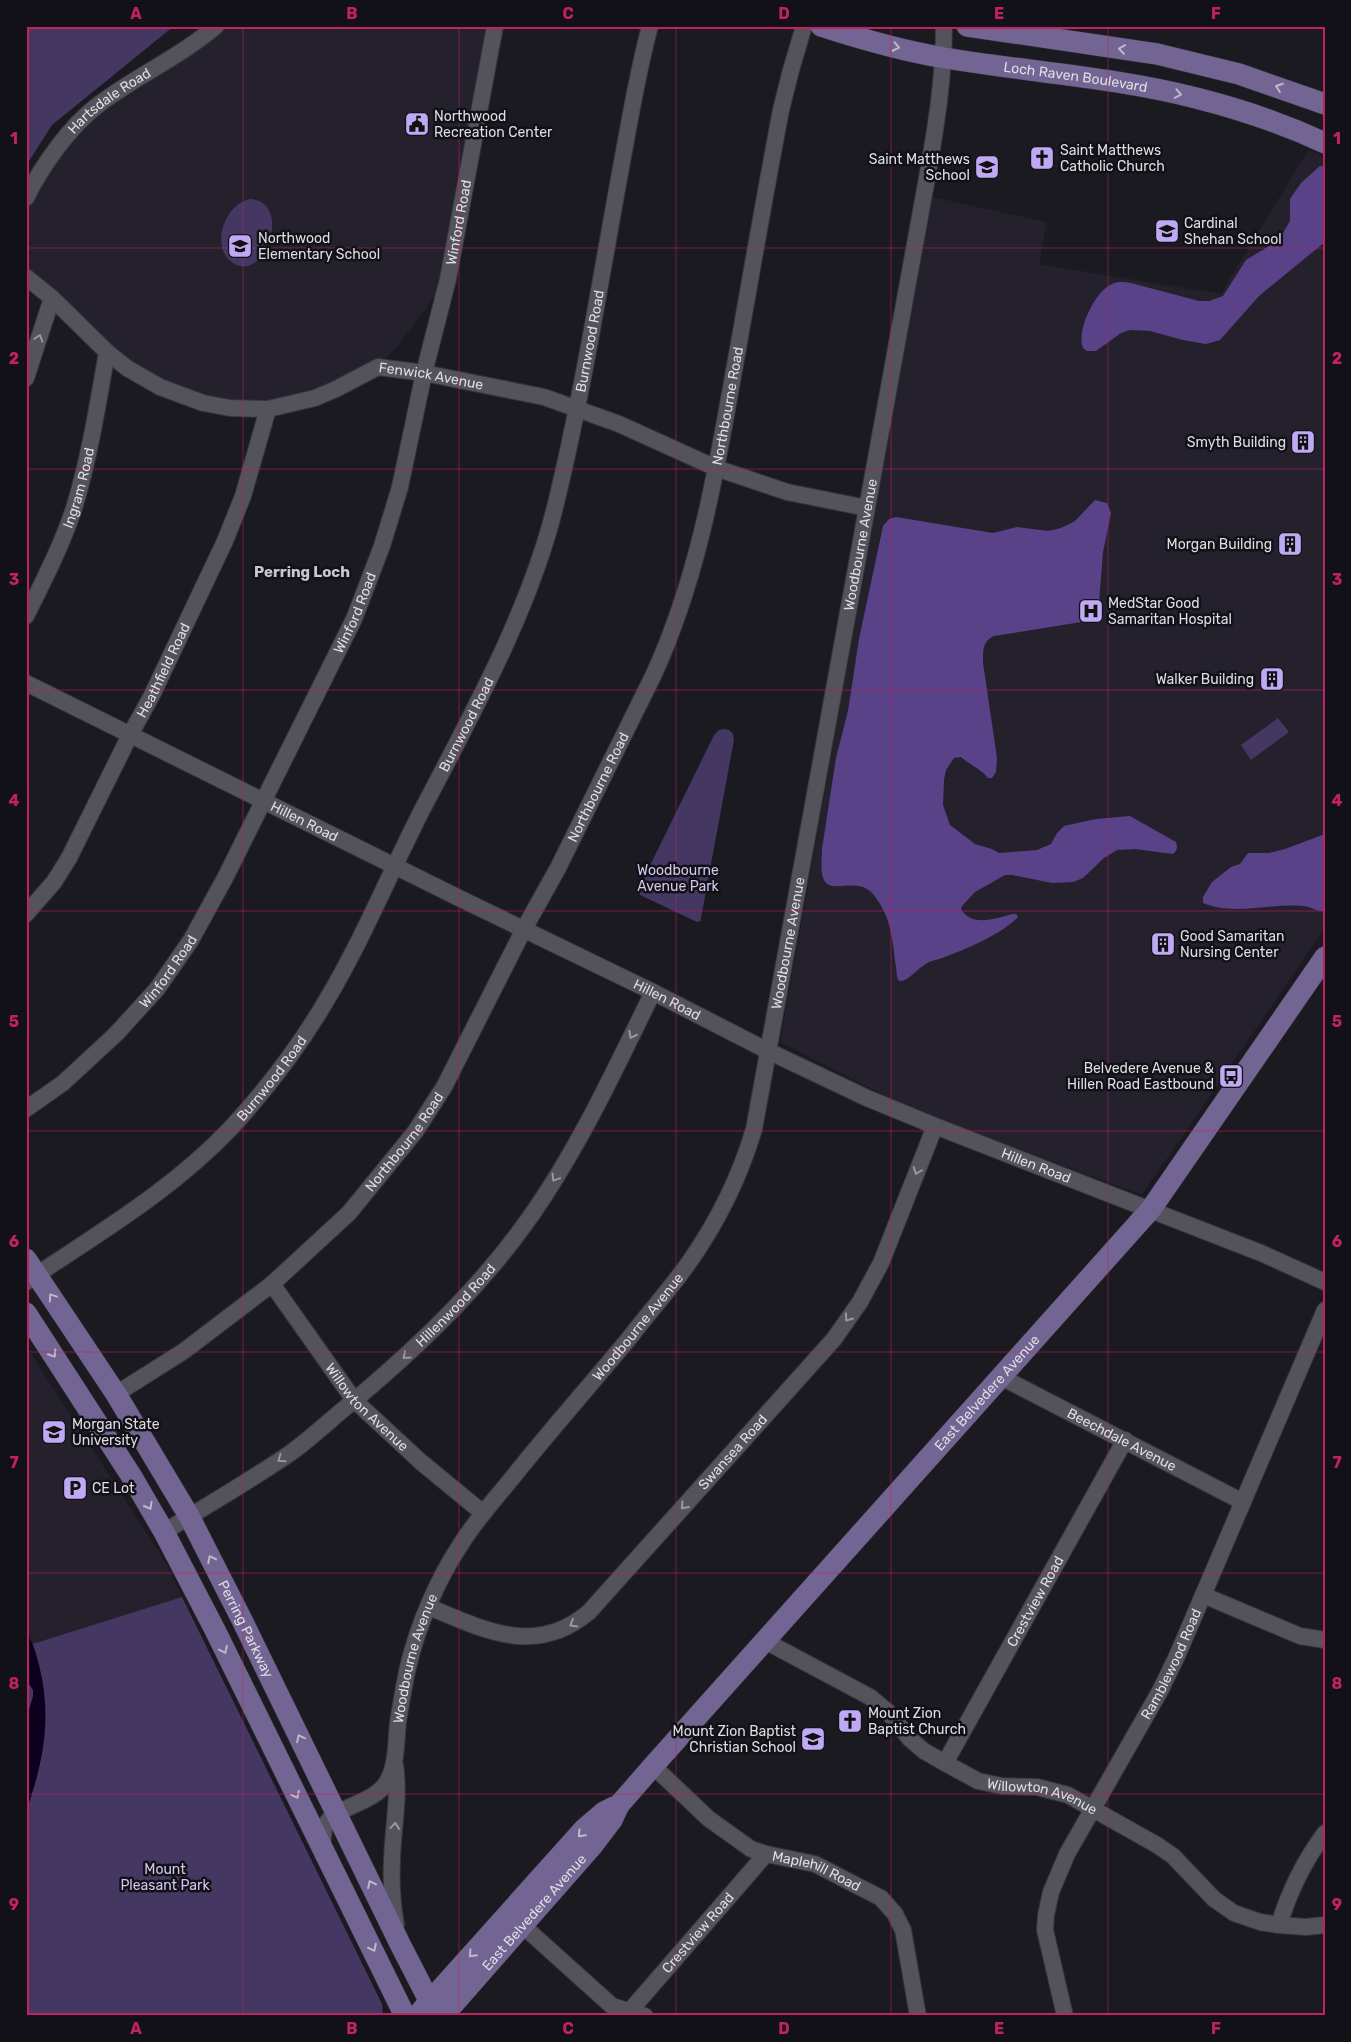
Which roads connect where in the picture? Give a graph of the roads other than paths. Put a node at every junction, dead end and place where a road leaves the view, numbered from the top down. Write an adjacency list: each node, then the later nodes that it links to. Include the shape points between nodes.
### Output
1 (216, 26): 11 (street, Hartsdale Road, via 97,106 49,159)
2 (495, 26): 15 (street, Winford Road, via 448,279)
3 (650, 26): 18 (street, Burnwood Road, via 636,85)
4 (804, 26): 19 (street, Northbourne Road, via 781,110)
5 (820, 26): 8 (main road, Loch Raven Boulevard, one-way to 8)
6 (944, 26): 8 (street, Woodbourne Avenue)
7 (967, 26): 9 (main road, one-way to 7, via 1239,74 1157,54)
8 (944, 58): 10 (main road, Loch Raven Boulevard, one-way to 10, via 1195,97 1294,129); 20 (street, Woodbourne Avenue, via 932,147)
9 (1325, 104)
10 (1325, 143)
11 (26, 198)
12 (26, 277): 13 (street, Fenwick Avenue)
13 (52, 298): 14 (street, Fenwick Avenue); 16 (street, one-way to 13)
14 (106, 352): 17 (street, Fenwick Avenue, via 142,378 187,398 230,408); 21 (street, Ingram Road, via 75,504)
15 (424, 373): 17 (street, Fenwick Avenue, via 378,366 315,398); 18 (street, Fenwick Avenue, via 517,391); 24 (street, Winford Road, via 400,486 382,546 354,619)
16 (26, 378)
17 (268, 409): 23 (street, Heathfield Road, via 243,496 225,541)
18 (578, 409): 19 (street, Fenwick Avenue); 25 (street, Burnwood Road, via 556,503 520,608 468,721)
19 (716, 468): 20 (street, Fenwick Avenue, via 787,492); 27 (street, Northbourne Road, via 700,544 665,651 567,851)
20 (867, 508): 30 (street, Woodbourne Avenue)
21 (26, 616)
22 (26, 683): 23 (street, Hillen Road)
23 (130, 735): 24 (street, Hillen Road); 26 (street, Heathfield Road, via 69,858 54,882)
24 (263, 801): 25 (street, Hillen Road); 31 (street, Winford Road, via 205,918 157,989 98,1054)
25 (394, 866): 27 (street, Hillen Road); 34 (street, Burnwood Road, via 327,1000 257,1099 211,1148 171,1182 122,1219)
26 (26, 914)
27 (524, 929): 29 (street, Hillen Road); 36 (street, Northbourne Road, via 444,1087 415,1132 349,1213)
28 (1325, 958): 33 (main road, East Belvedere Avenue)
29 (654, 992): 30 (street, Hillen Road); 41 (street, Hillenwood Road, one-way to 41, via 593,1114 522,1228 448,1315)
30 (768, 1051): 32 (street, Hillen Road); 44 (street, Woodbourne Avenue, via 754,1129 716,1219 662,1297)
31 (26, 1109)
32 (935, 1126): 33 (street, Hillen Road); 48 (street, Swansea Road, one-way to 48, via 881,1263 860,1302 834,1339 589,1612 554,1633 520,1637 494,1632)
33 (1151, 1209): 35 (street, Hillen Road); 39 (main road, East Belvedere Avenue)
34 (30, 1272): 40 (main road, Perring Parkway, one-way to 34)
35 (1325, 1282)
36 (272, 1284): 40 (street, Northbourne Road, via 184,1351); 41 (street, Willowton Avenue)
37 (1325, 1310): 43 (street, Ramblewood Road)
38 (26, 1313): 46 (main road, Perring Parkway, one-way to 46)
39 (1001, 1377): 42 (street, Beechdale Avenue); 50 (main road, East Belvedere Avenue)
40 (116, 1394): 45 (main road, Perring Parkway)
41 (354, 1400): 44 (street, Willowton Avenue); 45 (street, Hillenwood Road, one-way to 45, via 291,1452)
42 (1125, 1440): 43 (street, Beechdale Avenue); 52 (street, Crestview Road)
43 (1244, 1502): 47 (street, Ramblewood Road)
44 (482, 1513): 48 (street, Woodbourne Avenue, via 460,1544)
45 (189, 1516): 46 (street, Hillenwood Road); 56 (main road, Perring Parkway, one-way to 45)
46 (164, 1532): 58 (main road, Perring Parkway, one-way to 58)
47 (1203, 1595): 49 (street, via 1300,1636); 55 (street, Ramblewood Road, via 1160,1691)
48 (429, 1607): 51 (street, Woodbourne Avenue, via 408,1666)
49 (1325, 1640)
50 (765, 1641): 52 (street, Willowton Avenue, via 870,1697 888,1712 910,1739); 53 (main road, East Belvedere Avenue)
51 (394, 1761): 56 (street, Woodbourne Avenue, via 387,1781 376,1794); 63 (street, Woodbourne Avenue, one-way to 51, via 392,1900 398,1786)
52 (945, 1763): 55 (street, Willowton Avenue, via 988,1783 1052,1790 1068,1795)
53 (653, 1766): 54 (main road, East Belvedere Avenue); 59 (street, Maplehill Road, via 724,1830 751,1849)
54 (619, 1804): 60 (main road, East Belvedere Avenue, via 612,1820 593,1845); 64 (main road, East Belvedere Avenue, one-way to 64, via 604,1812 584,1830)
55 (1094, 1811): 61 (street, Willowton Avenue, via 1173,1856 1204,1890 1226,1908 1247,1918); 69 (street, Ramblewood Road, via 1058,1873 1046,1915 1048,1944)
56 (337, 1813): 58 (street, via 325,1826); 63 (main road, Perring Parkway, one-way to 56)
57 (1325, 1833): 61 (street, via 1290,1892)
58 (322, 1847): 66 (main road, Perring Parkway, one-way to 66)
59 (766, 1854): 65 (street, Crestview Road); 68 (street, Maplehill Road, via 823,1867 881,1898 903,1930)
60 (522, 1924): 64 (main road, East Belvedere Avenue); 65 (street, via 612,2006)
61 (1279, 1925): 62 (street, Willowton Avenue)
62 (1325, 1925)
63 (400, 1944): 64 (main road, Perring Parkway)
64 (432, 2012)
65 (629, 2012): 67 (street)
66 (405, 2016)
67 (645, 2016)
68 (918, 2016)
69 (1065, 2016)

